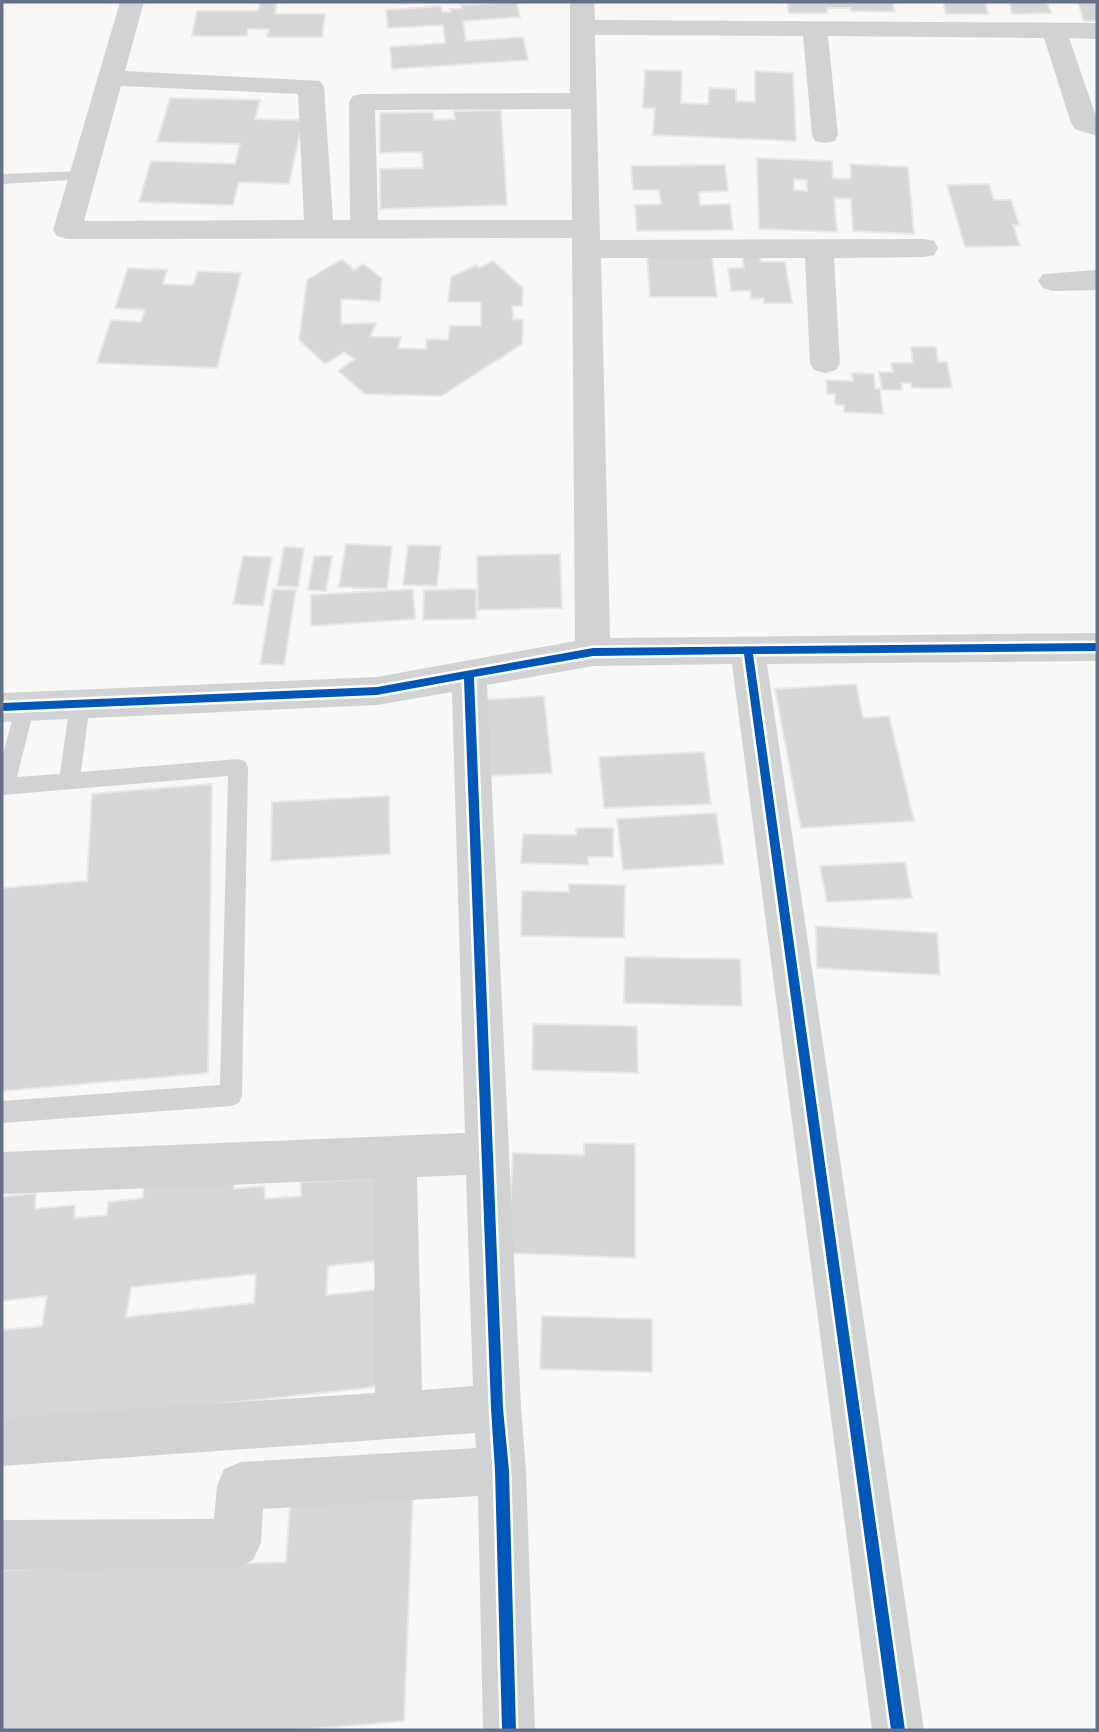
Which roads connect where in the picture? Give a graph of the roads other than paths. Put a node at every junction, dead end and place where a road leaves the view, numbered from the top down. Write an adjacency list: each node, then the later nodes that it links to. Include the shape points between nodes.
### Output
1 (132, 2): 9 (street)
2 (736, 2): 6 (street)
3 (763, 2): 6 (street)
4 (1066, 2): 8 (street)
5 (582, 14): 6 (street); 10 (street)
6 (751, 28): 7 (street)
7 (815, 29): 8 (street, via 920,18); 12 (street)
8 (1075, 30): 11 (street, via 1084,123)
9 (111, 78): 13 (street); 15 (street, via 311,86)
10 (583, 101): 16 (street, via 362,102); 17 (street)
11 (1097, 128)
12 (825, 135)
13 (83, 176): 14 (lane); 15 (street, via 67,230)
14 (2, 179)
15 (319, 229): 16 (street)
16 (364, 229): 17 (street)
17 (585, 239): 19 (street); 25 (street)
18 (924, 248): 19 (street)
19 (819, 249): 22 (street)
20 (1097, 280): 21 (street)
21 (1053, 281)
22 (825, 362)
23 (1097, 647): 24 (street)
24 (748, 651): 25 (street); 41 (street)
25 (593, 652): 26 (street)
26 (470, 674): 27 (street, via 377,691); 32 (street)
27 (80, 703): 28 (street); 29 (lane)
28 (13, 706): 30 (lane)
29 (68, 782): 30 (lane); 31 (lane, via 238,767 231,1095)
30 (3, 787)
31 (2, 1112)
32 (489, 1153): 33 (street); 35 (street)
33 (395, 1156): 34 (street); 36 (street)
34 (2, 1173)
35 (497, 1408): 36 (street); 38 (street)
36 (400, 1416): 37 (street)
37 (2, 1441)
38 (502, 1471): 39 (street, via 241,1486 236,1543); 40 (street)
39 (2, 1545)
40 (509, 1730)
41 (898, 1730)

